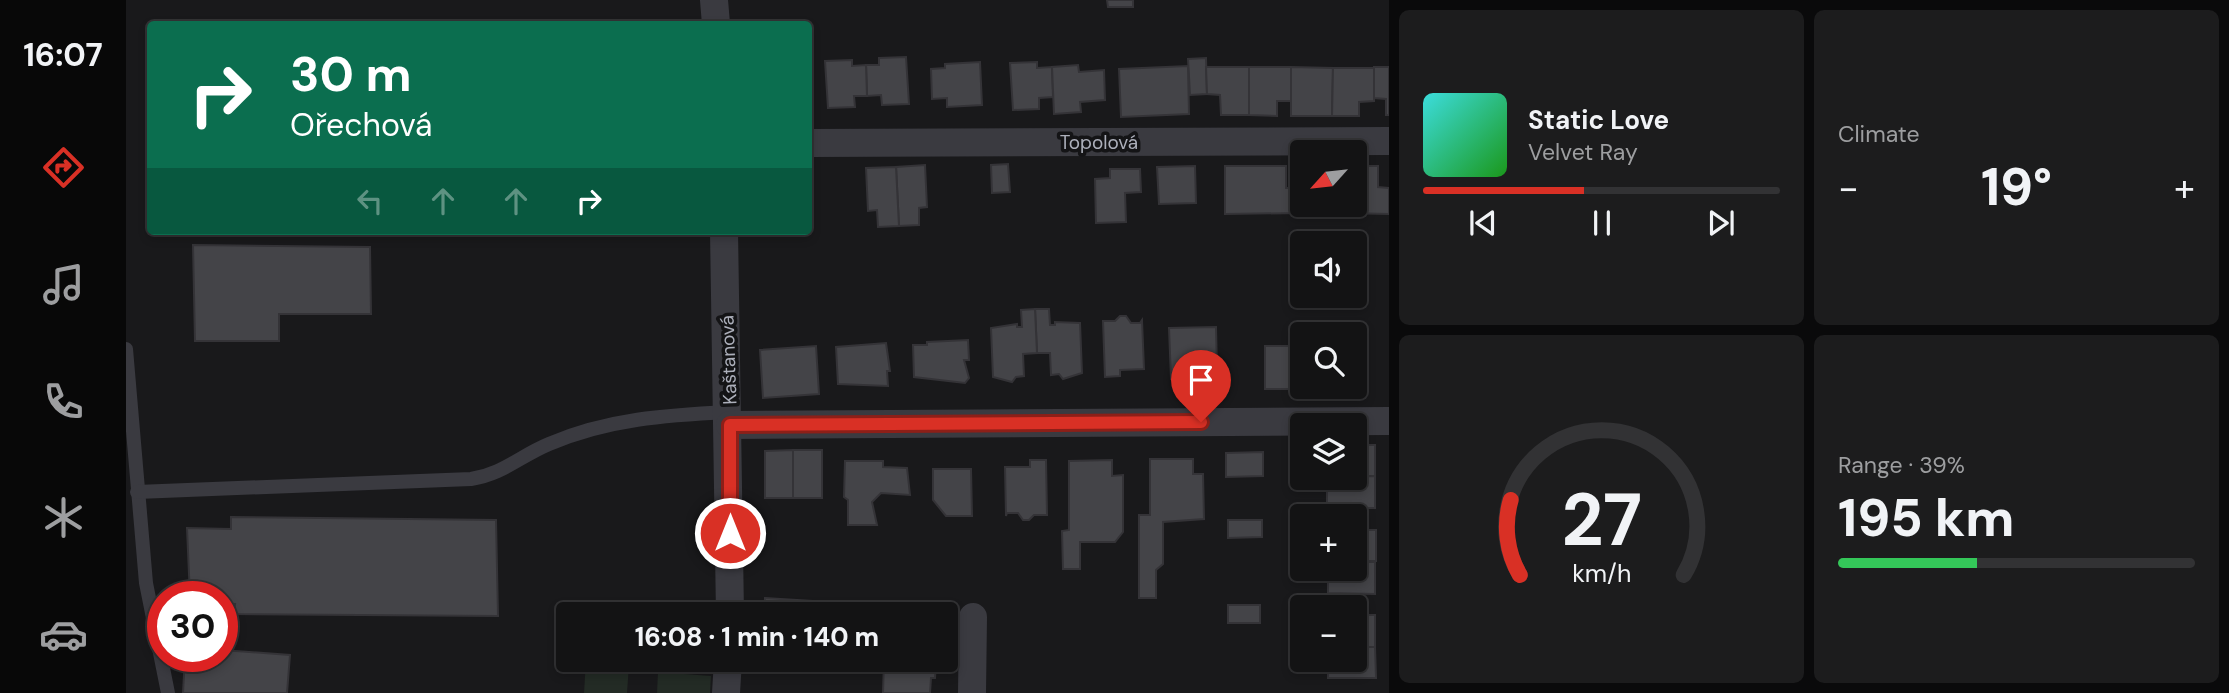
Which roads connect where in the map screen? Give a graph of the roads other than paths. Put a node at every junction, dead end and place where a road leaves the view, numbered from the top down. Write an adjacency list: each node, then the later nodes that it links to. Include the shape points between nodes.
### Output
1 (714, 0): 2 (street)
2 (716, 21)
3 (1389, 141): 4 (street, Topolová)
4 (812, 143)
5 (724, 235): 7 (street, Kaštanová)
6 (126, 349): 9 (lane)
7 (729, 419): 8 (street); 9 (lane, via 636,418 610,424 547,444 492,476 471,480); 10 (street, Kaštanová)
8 (1389, 421)
9 (137, 492): 13 (lane, via 146,583)
10 (730, 602)
11 (973, 617): 15 (street)
12 (727, 672): 14 (street)
13 (168, 693)
14 (726, 693)
15 (972, 693)

